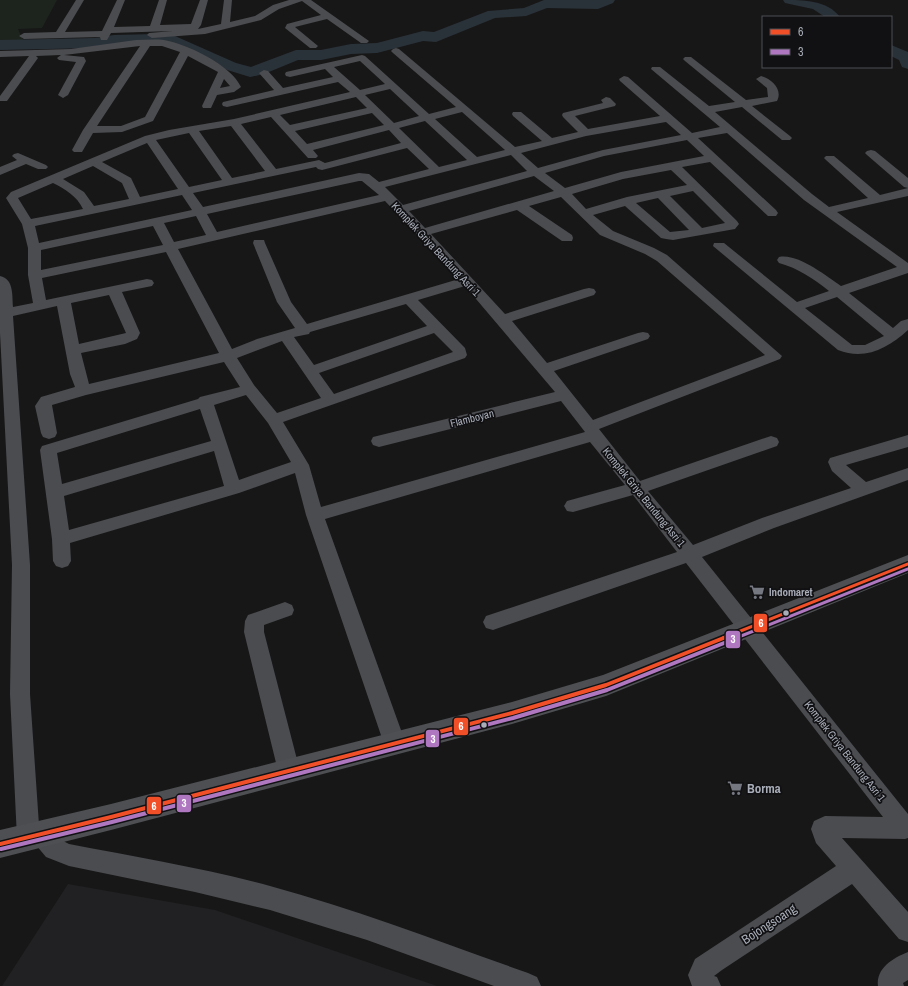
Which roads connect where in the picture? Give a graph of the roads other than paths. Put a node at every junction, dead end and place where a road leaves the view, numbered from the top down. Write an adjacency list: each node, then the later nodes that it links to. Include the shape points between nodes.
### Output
1 (80, 0): 11 (street)
2 (121, 0): 13 (street)
3 (163, 0): 10 (street)
4 (204, 0): 10 (street, via 195,26)
5 (228, 0): 9 (street)
6 (298, 0): 9 (street, via 276,6 258,18)
7 (305, 0): 8 (street)
8 (328, 16): 14 (street); 16 (street, via 290,26)
9 (225, 26): 13 (street, via 205,31)
10 (154, 28): 13 (street)
11 (59, 35): 12 (street); 13 (street)
12 (24, 36)
13 (103, 39): 15 (street); 19 (street, via 71,52)
14 (364, 41)
15 (147, 43): 17 (street, via 163,43); 52 (street)
16 (313, 46)
17 (186, 51): 25 (street); 52 (street, via 149,119 122,129)
18 (396, 51): 41 (street)
19 (0, 54)
20 (0, 58): 21 (street)
21 (33, 58): 35 (street, via 81,59); 36 (street)
22 (688, 59): 39 (street)
23 (328, 66): 27 (street); 28 (street); 31 (street, via 360,55)
24 (656, 69): 43 (street)
25 (223, 72): 32 (street); 32 (street, via 236,87)
26 (264, 73): 33 (street)
27 (290, 74)
28 (340, 78): 33 (street); 34 (street)
29 (624, 79): 47 (street)
30 (761, 79): 39 (street, via 772,86 774,98)
31 (392, 86): 34 (street); 46 (street)
32 (213, 92): 40 (street)
33 (281, 92): 38 (street)
34 (358, 94): 42 (street); 44 (street)
35 (63, 95)
36 (3, 99)
37 (606, 100): 54 (street, via 611,104 566,116)
38 (227, 104)
39 (745, 105): 43 (street); 57 (street)
40 (207, 106)
41 (464, 108): 46 (street); 62 (street)
42 (373, 110): 49 (street); 51 (street)
43 (707, 110): 53 (street)
44 (273, 113): 48 (street); 51 (street)
45 (517, 114): 58 (street)
46 (427, 117): 49 (street); 66 (street)
47 (669, 118): 54 (street); 55 (street)
48 (234, 122): 50 (street); 74 (street)
49 (390, 126): 59 (street); 60 (street)
50 (192, 129): 56 (street); 76 (street)
51 (288, 129): 60 (street)
52 (89, 130): 61 (street)
53 (729, 130): 55 (street); 91 (street)
54 (586, 133): 58 (street)
55 (690, 137): 64 (street); 73 (street, via 604,153)
56 (149, 138): 67 (street); 81 (street)
57 (786, 138)
58 (550, 142): 62 (street)
59 (409, 144): 68 (street); 71 (street)
60 (306, 148): 68 (street)
61 (78, 150)
62 (512, 151): 66 (street); 73 (street)
63 (871, 153): 78 (street)
64 (712, 158): 69 (street); 93 (street)
65 (830, 158): 85 (street)
66 (475, 161): 71 (street)
67 (94, 162): 75 (street); 86 (street, via 127,181)
68 (320, 165): 74 (street); 77 (street)
69 (673, 166): 79 (street); 82 (street, via 621,176)
70 (42, 167): 72 (street, via 22,158)
71 (436, 170): 80 (street)
72 (0, 171)
73 (536, 172): 82 (street); 89 (street)
74 (273, 173): 76 (street)
75 (53, 179): 90 (street, via 78,192 88,203); 96 (street, via 12,198)
76 (229, 182): 81 (street)
77 (333, 183): 80 (street, via 366,177); 92 (street)
78 (908, 184)
79 (696, 187): 84 (street); 97 (street, via 733,224)
80 (377, 188): 89 (street, Komplek Griya Bandung Asri 1); 99 (street)
81 (185, 191): 86 (street); 92 (street)
82 (563, 192): 88 (street); 94 (street)
83 (908, 192): 85 (street)
84 (661, 194): 87 (street); 97 (street)
85 (877, 199): 91 (street)
86 (136, 201): 90 (street)
87 (627, 201): 94 (street); 97 (street, via 666,234 673,236)
88 (519, 205): 98 (street); 100 (street)
89 (400, 210): 98 (street, Komplek Griya Bandung Asri 1)
90 (90, 211): 96 (street)
91 (826, 211): 106 (street)
92 (200, 212): 95 (street); 99 (street)
93 (772, 213)
94 (584, 214): 135 (street, via 608,234 662,258 775,356)
95 (158, 222): 102 (street); 104 (street)
96 (28, 224): 104 (street)
97 (699, 232)
98 (422, 233): 109 (street, Komplek Griya Bandung Asri 1)
99 (213, 237): 102 (street)
100 (567, 238)
101 (259, 243): 121 (street, via 284,302)
102 (170, 246): 107 (street); 126 (street)
103 (719, 246): 117 (street)
104 (34, 248): 107 (street)
105 (784, 260): 113 (street, via 792,261 809,270)
106 (907, 268): 113 (street)
107 (36, 275): 116 (street)
108 (0, 280): 118 (street, via 4,284)
109 (468, 281): 115 (street); 119 (street, Komplek Griya Bandung Asri 1)
110 (147, 283): 111 (street)
111 (114, 290): 114 (street); 125 (street, via 132,336)
112 (589, 292): 119 (street)
113 (838, 292): 117 (street); 122 (street)
114 (63, 300): 116 (street); 125 (street)
115 (410, 300): 120 (street); 121 (street)
116 (40, 306): 118 (street)
117 (795, 307): 122 (street, via 843,347 852,351 873,347)
118 (6, 313): 158 (street, via 20,566 20,694)
119 (501, 320): 127 (street, Komplek Griya Bandung Asri 1)
120 (438, 327): 128 (street); 133 (street, via 460,351 460,355)
121 (304, 331): 123 (street)
122 (902, 331)
123 (285, 336): 126 (street); 128 (street)
124 (643, 336): 127 (street)
125 (74, 350): 130 (street)
126 (228, 356): 129 (street); 130 (street)
127 (544, 369): 131 (street, Komplek Griya Bandung Asri 1)
128 (311, 371): 133 (street)
129 (248, 389): 132 (street); 134 (street)
130 (84, 390): 136 (street, via 46,401 43,406)
131 (565, 395): 135 (street, Komplek Griya Bandung Asri 1); 137 (street, Flamboyan)
132 (205, 401): 140 (street); 146 (street, via 48,450)
133 (331, 401): 134 (street)
134 (274, 420): 141 (street)
135 (592, 431): 143 (street, Komplek Griya Bandung Asri 1); 148 (street)
136 (49, 433)
137 (379, 441)
138 (908, 441): 145 (street, via 836,462 838,467)
139 (771, 442): 143 (street)
140 (220, 444): 144 (street); 146 (street)
141 (301, 465): 144 (street); 148 (street)
142 (908, 474): 145 (street)
143 (638, 488): 147 (street); 150 (street, Komplek Griya Bandung Asri 1)
144 (233, 489): 149 (street)
145 (863, 489): 150 (street)
146 (55, 492): 149 (street)
147 (573, 506)
148 (315, 515): 156 (street)
149 (61, 539): 151 (street)
150 (690, 554): 154 (street); 155 (street, Komplek Griya Bandung Asri 1)
151 (62, 561)
152 (908, 564): 155 (main road)
153 (285, 610): 157 (street, via 259,618 255,621 254,632)
154 (493, 622)
155 (749, 628): 156 (main road, via 606,685); 160 (street, Komplek Griya Bandung Asri 1, via 905,828 823,827 824,835)
156 (395, 744): 157 (main road)
157 (288, 771): 158 (main road)
158 (35, 836): 159 (main road); 163 (street, via 54,849 69,855 172,874 269,898 390,936)
159 (0, 844)
160 (853, 869): 161 (street); 164 (street, Bojongsoang, via 704,968 700,974 703,983)
161 (908, 930)
162 (908, 964): 165 (street, via 890,978)
163 (528, 986)
164 (708, 986)
165 (891, 986)

